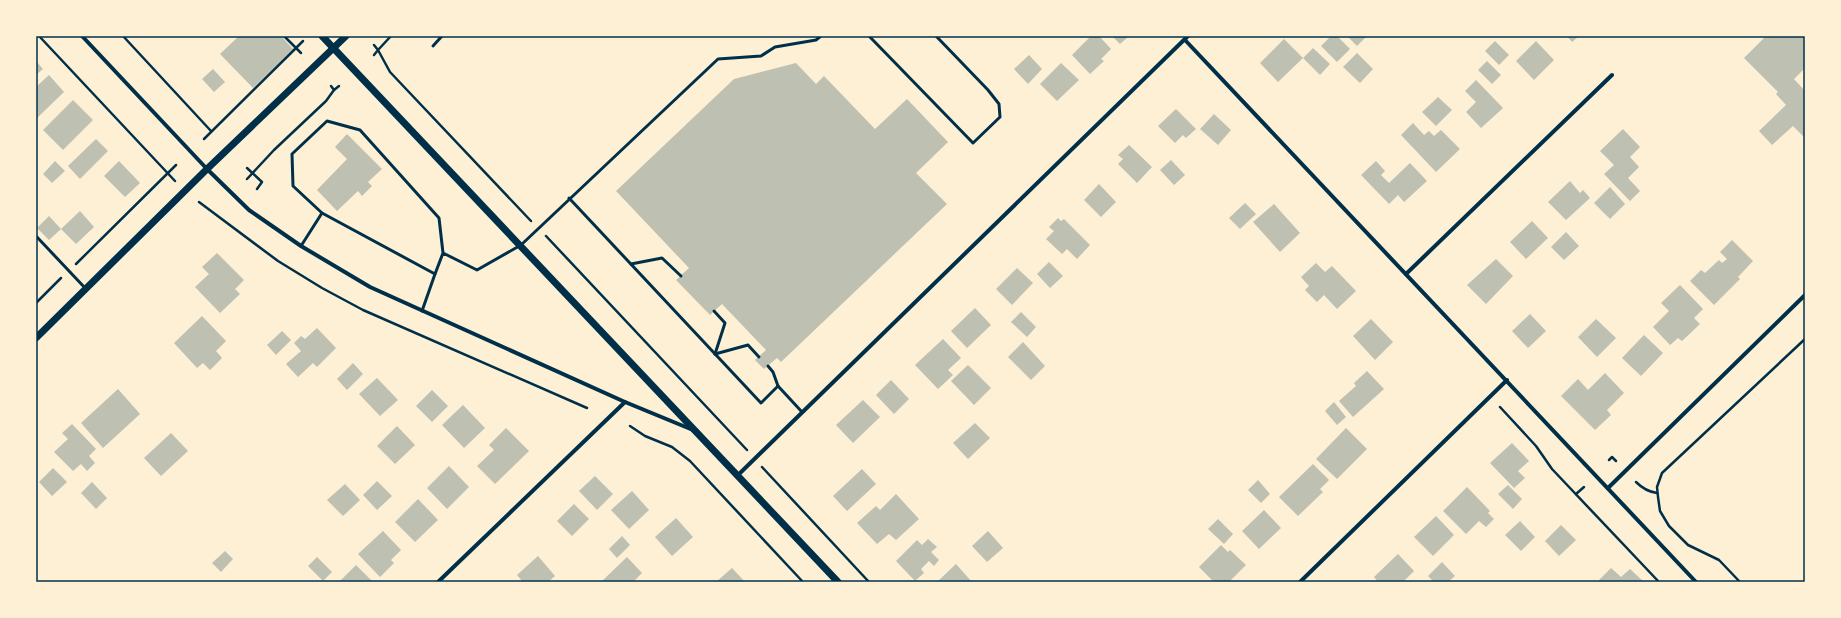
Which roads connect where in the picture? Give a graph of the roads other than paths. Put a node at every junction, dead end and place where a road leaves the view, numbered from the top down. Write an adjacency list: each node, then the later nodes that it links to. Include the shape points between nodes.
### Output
1 (82, 36): 12 (street)
2 (322, 36): 10 (street)
3 (346, 36): 10 (street)
4 (442, 36): 9 (lane)
5 (821, 36): 13 (lane, via 816,40 775,47 761,56 718,59)
6 (869, 36): 7 (lane, via 973,143 1000,117 999,104)
7 (936, 36)
8 (1186, 38): 21 (street); 34 (street)
9 (433, 46)
10 (334, 49): 12 (street); 16 (street)
11 (1612, 75): 21 (street)
12 (207, 169): 17 (street, via 249,210); 23 (street)
13 (569, 198): 16 (lane); 19 (lane)
14 (322, 213): 17 (lane); 18 (lane, via 293,186 292,154 327,121 360,130 439,218); 20 (lane)
15 (36, 236): 23 (lane)
16 (521, 245): 18 (lane, via 477,270); 35 (street)
17 (301, 246): 25 (street, via 370,287)
18 (443, 253): 20 (lane)
19 (631, 264): 22 (lane, via 662,258); 28 (lane)
20 (435, 274): 25 (lane)
21 (1406, 274): 31 (street)
22 (681, 276)
23 (86, 289): 27 (street)
24 (1805, 296): 37 (street)
25 (422, 311): 33 (street)
26 (714, 311): 28 (lane, via 725,323)
27 (36, 338)
28 (716, 354): 29 (lane, via 748,345); 32 (lane, via 761,402)
29 (759, 357)
30 (768, 366): 32 (lane, via 774,372)
31 (1507, 380): 37 (street); 40 (street)
32 (778, 386): 34 (lane)
33 (625, 402): 35 (street); 38 (street)
34 (802, 412): 36 (street)
35 (693, 430): 36 (street)
36 (737, 476): 39 (street)
37 (1608, 488): 41 (street)
38 (438, 582)
39 (838, 582)
40 (1300, 582)
41 (1696, 582)

